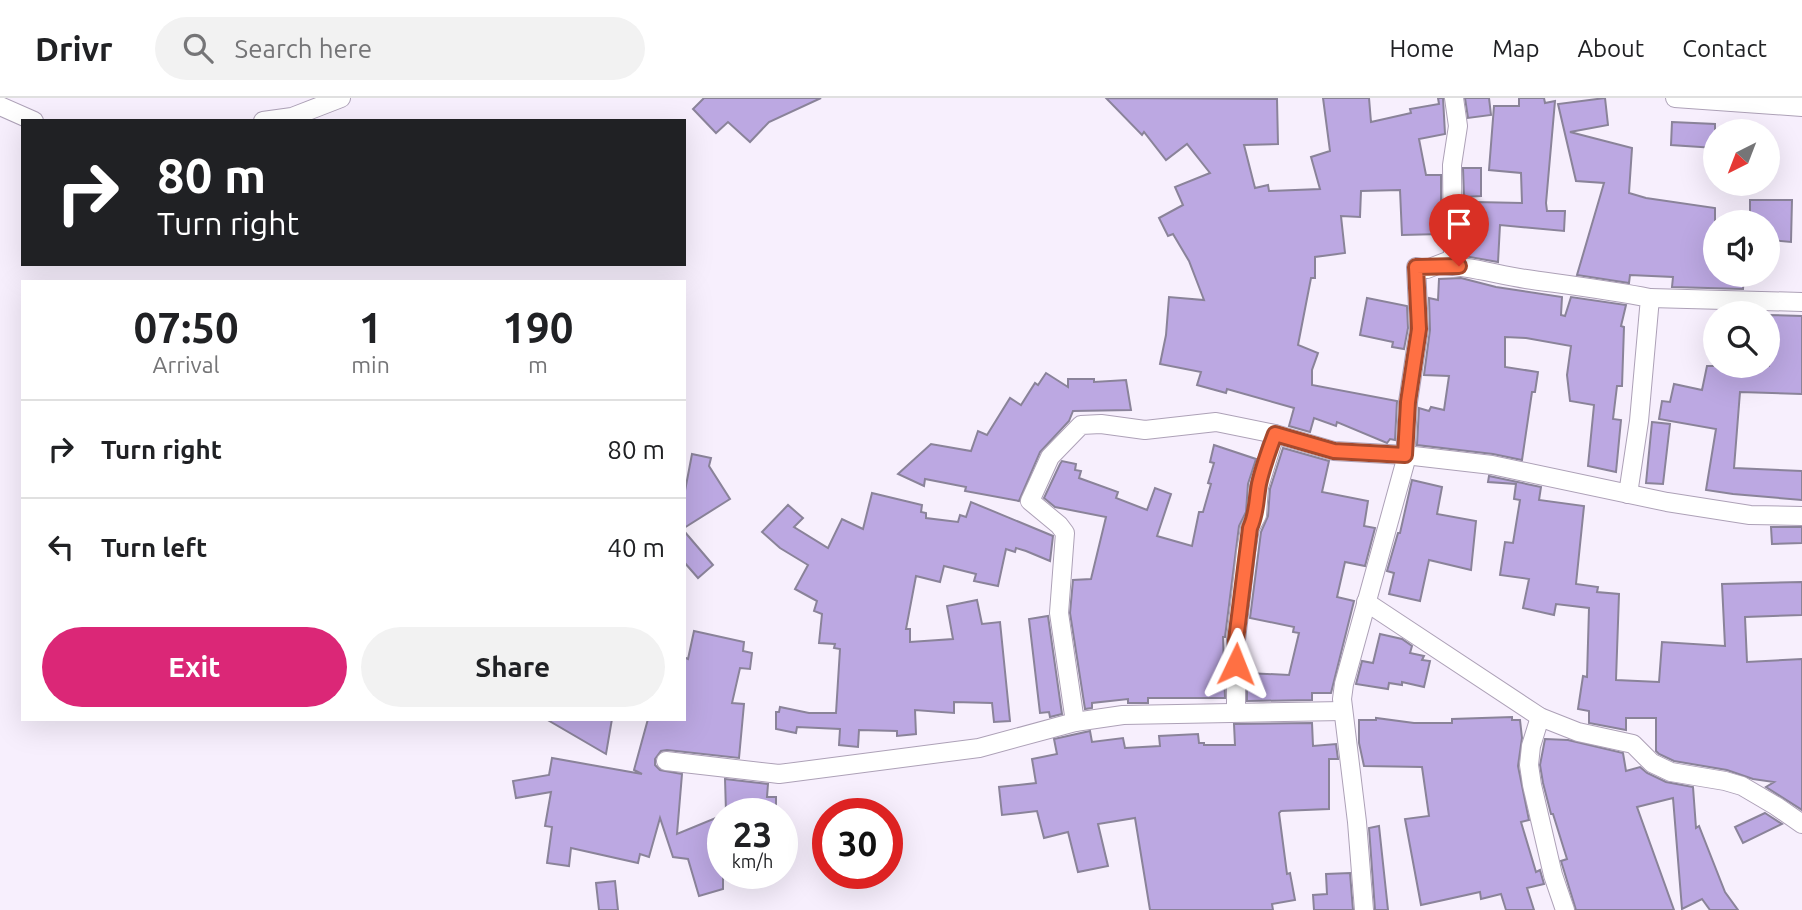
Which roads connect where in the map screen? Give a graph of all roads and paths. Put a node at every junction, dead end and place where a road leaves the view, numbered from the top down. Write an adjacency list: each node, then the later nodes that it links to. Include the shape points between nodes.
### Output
1 (341, 98): 7 (street)
2 (1454, 98): 8 (street, via 1458,126 1452,165 1453,258)
3 (1675, 98): 5 (street)
4 (0, 106): 6 (street)
5 (1802, 107)
6 (29, 119)
7 (278, 119)
8 (1438, 265): 9 (street); 12 (street, via 1416,267 1419,329)
9 (1650, 298): 10 (street); 13 (street)
10 (1802, 302)
11 (1275, 434): 12 (street, via 1334,451); 17 (street, via 1258,487 1246,552 1236,640); 19 (street, via 1216,422 1145,430 1088,423 1049,457 1030,501 1065,533 1059,613)
12 (1405, 455): 13 (street, via 1492,465); 15 (street)
13 (1628, 494): 14 (street, via 1750,514)
14 (1802, 516)
15 (1366, 602): 16 (street, via 1344,684); 18 (street)
16 (1343, 711): 17 (street); 22 (street)
17 (1236, 712): 19 (street, via 1122,715)
18 (1540, 717): 21 (street, via 1578,732 1633,744 1652,763 1671,772 1741,786); 23 (street, via 1529,765 1553,875)
19 (1075, 722): 20 (street, via 979,748 779,774)
20 (666, 761)
21 (1802, 824)
22 (1364, 910)
23 (1566, 910)

